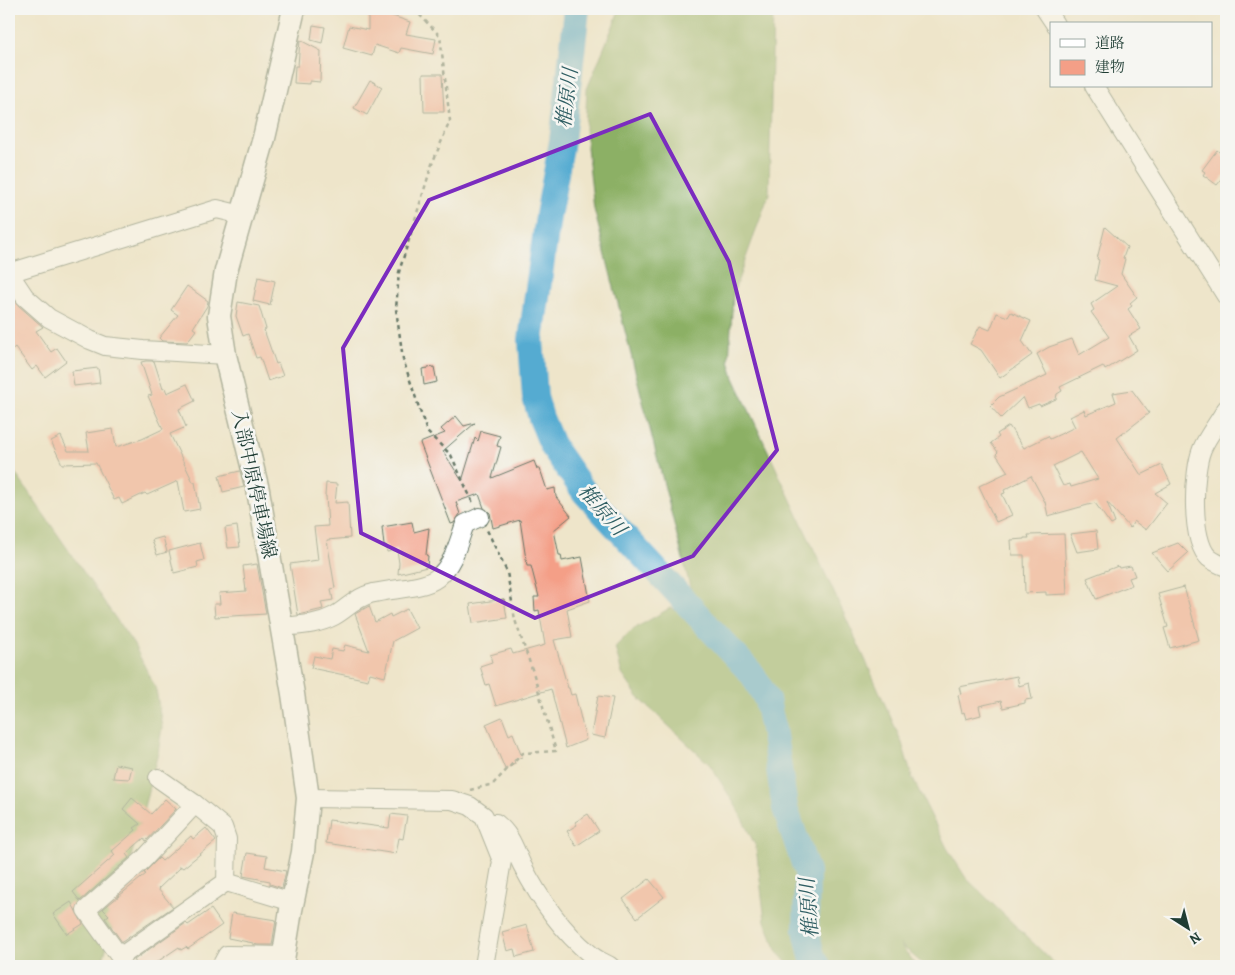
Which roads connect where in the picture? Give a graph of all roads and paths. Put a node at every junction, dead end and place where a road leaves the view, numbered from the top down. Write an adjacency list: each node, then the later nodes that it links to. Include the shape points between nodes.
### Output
1 (294, 9): 6 (main road, 入部中原停車場線)
2 (414, 9): 11 (path, via 440,36 450,121 432,164 398,272 396,309 403,359 427,432 451,455)
3 (1045, 9): 4 (street)
4 (1054, 22)
5 (1095, 88): 8 (street)
6 (242, 215): 7 (street, via 217,209); 9 (main road, 入部中原停車場線, via 221,297 219,316)
7 (9, 273): 9 (street, via 25,297 49,318 105,346)
8 (1226, 296)
9 (225, 355): 13 (main road, 入部中原停車場線, via 258,490)
10 (1226, 409): 12 (street, via 1202,449 1195,480 1200,541 1208,557)
11 (480, 516): 13 (street, via 465,524 452,560 436,579 357,599 335,616 314,624); 16 (path, via 507,572 515,620 556,751 523,753 493,784 458,793)
12 (1226, 567)
13 (281, 627): 15 (main road, 入部中原停車場線)
14 (158, 778): 17 (street)
15 (308, 798): 16 (street); 20 (main road, 入部中原停車場線, via 303,852)
16 (452, 800): 18 (street, via 470,806)
17 (194, 804): 19 (street, via 223,826); 19 (street, via 143,860 86,910 120,958)
18 (488, 823): 23 (street, via 502,861); 24 (street, via 496,823 506,831 522,866 559,922 591,955)
19 (226, 882): 20 (street)
20 (292, 902): 21 (main road, 入部中原停車場線)
21 (283, 961): 22 (street, via 227,955)
22 (221, 966)
23 (484, 966)
24 (610, 966)

